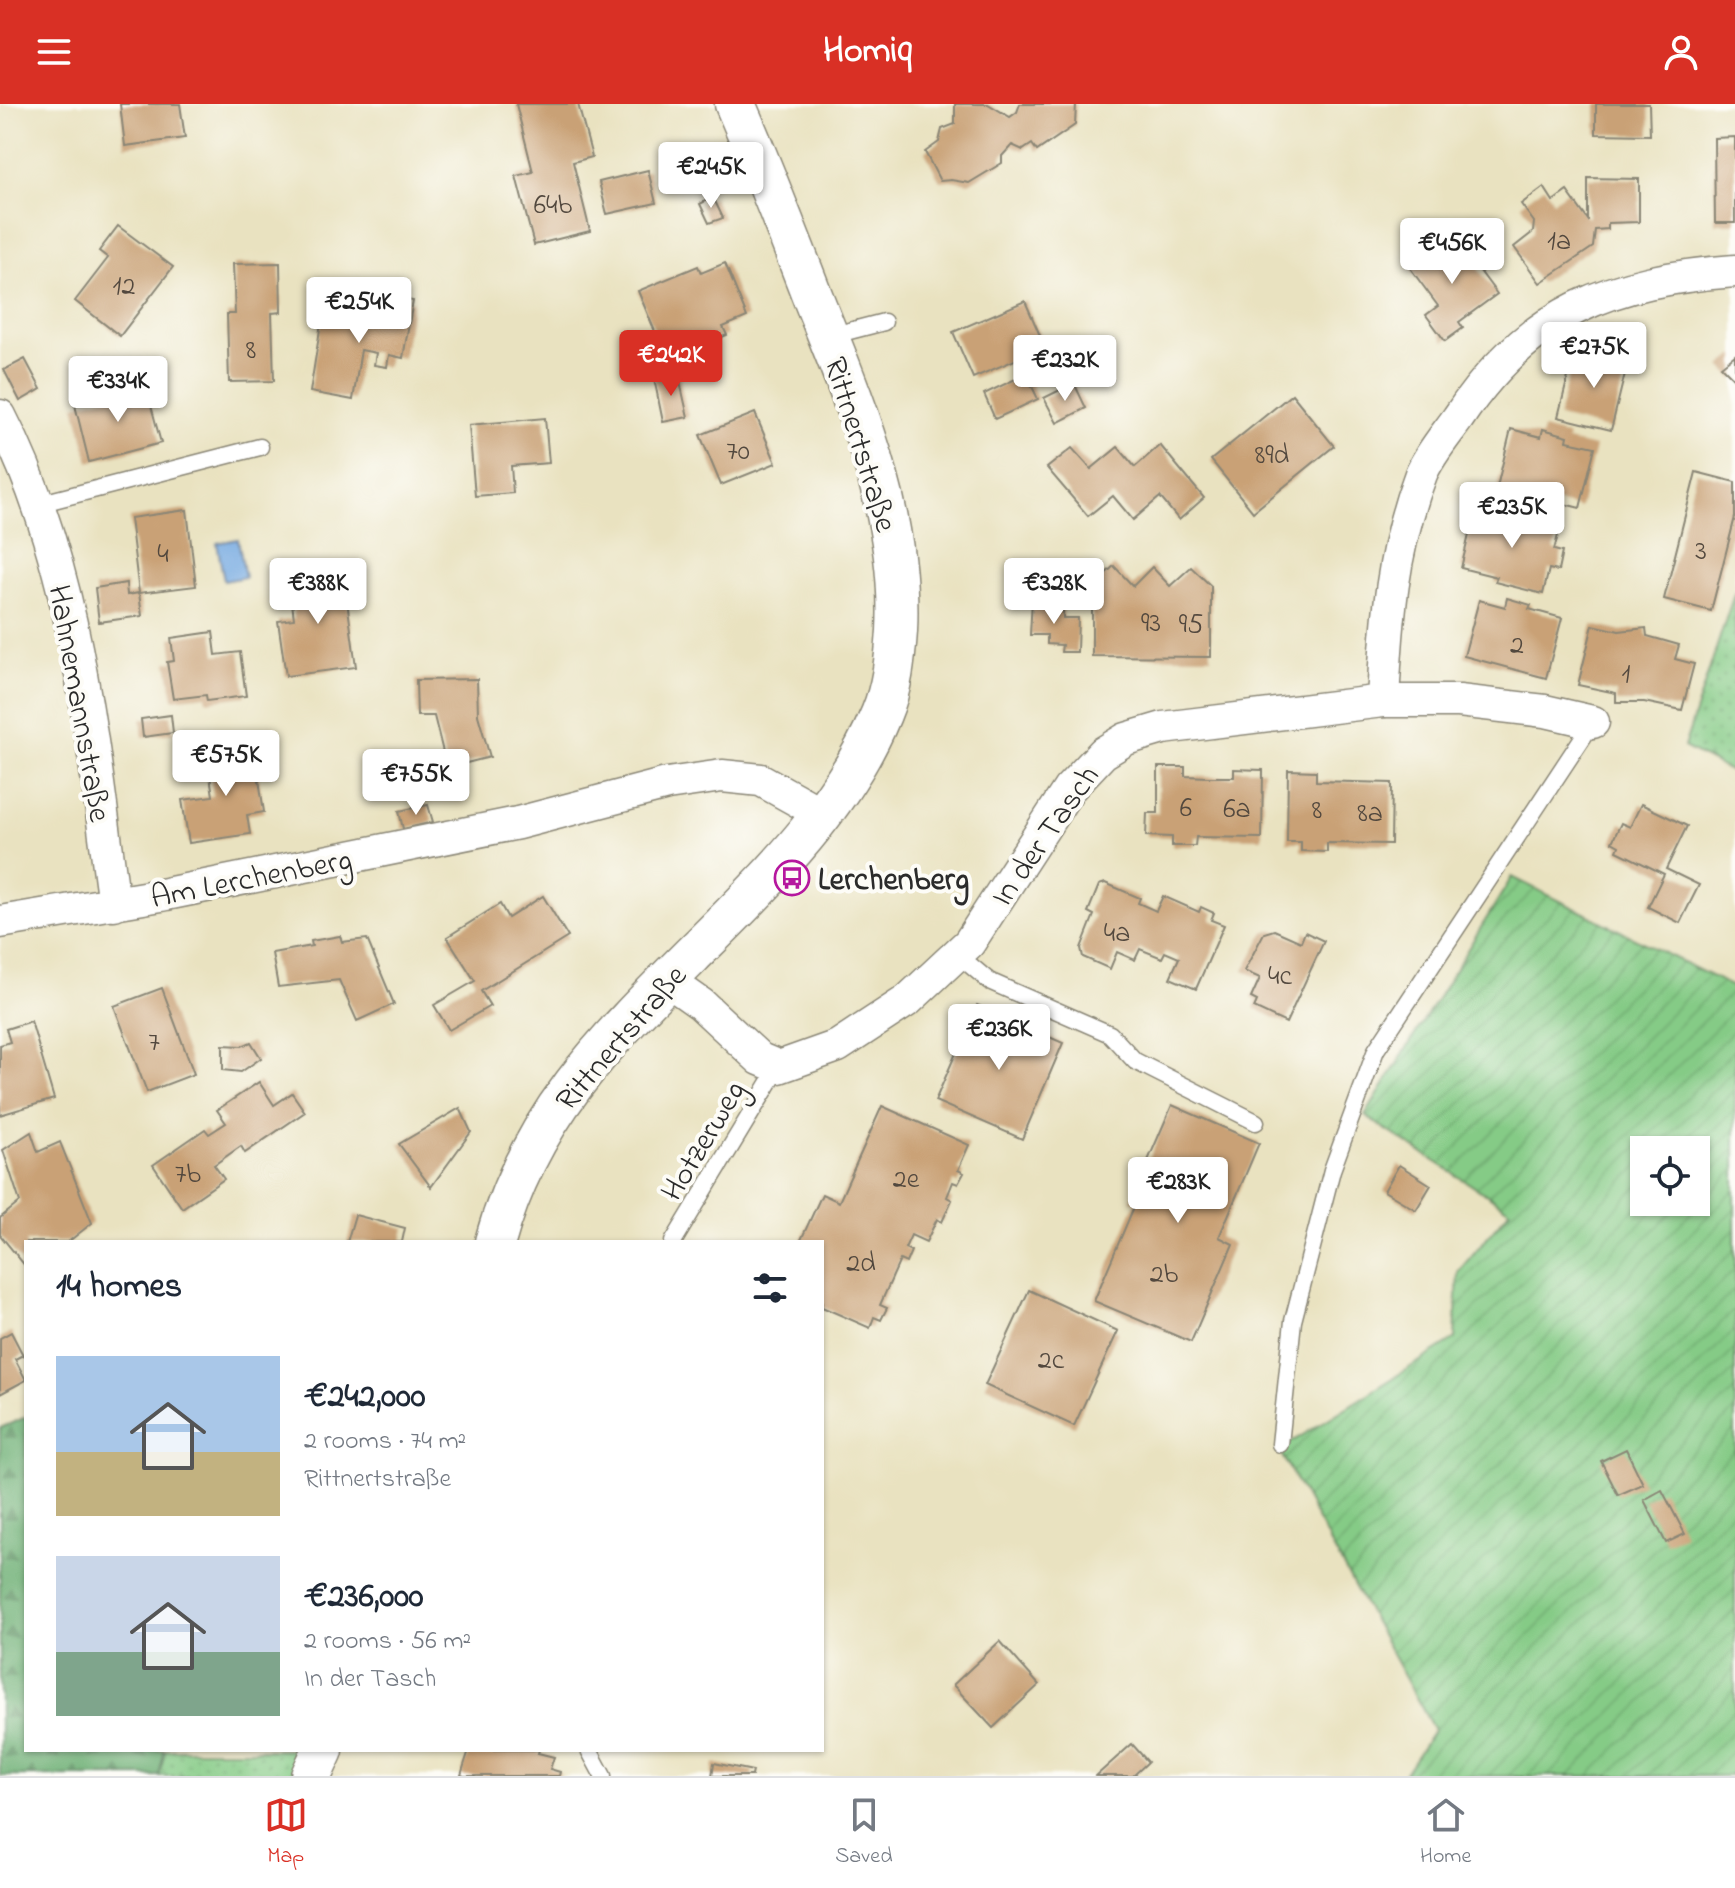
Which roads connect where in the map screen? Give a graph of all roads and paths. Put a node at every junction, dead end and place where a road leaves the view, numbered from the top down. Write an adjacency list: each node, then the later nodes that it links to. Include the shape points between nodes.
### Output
1 (735, 104): 4 (street, Rittnertstraße)
2 (1735, 271): 8 (street, via 1606,293 1561,315 1481,384 1422,471 1390,589)
3 (884, 322): 4 (lane)
4 (828, 336): 10 (street, Rittnertstraße, via 880,483 899,597 895,663 881,715)
5 (0, 416): 7 (street, Hahnemannstraße)
6 (260, 447): 7 (lane)
7 (38, 504): 11 (street, Hahnemannstraße, via 71,619)
8 (1383, 701): 9 (street, In der Tasch, via 1459,701); 13 (street, In der Tasch, via 1163,728 1126,739 1103,753 1069,789)
9 (1593, 722): 19 (lane, via 1376,1050 1332,1170 1293,1321)
10 (822, 814): 11 (street, Am Lerchenberg, via 761,780 722,776); 14 (street, Rittnertstraße)
11 (114, 904): 12 (street, Am Lerchenberg)
12 (0, 922)
13 (957, 954): 15 (street, In der Tasch, via 908,1000 838,1046); 16 (lane, via 989,981 1110,1034 1135,1061)
14 (667, 980): 15 (street, via 760,1059); 17 (street, Rittnertstraße, via 578,1076 543,1128 517,1177)
15 (779, 1067): 18 (lane, Hotzerweg)
16 (1256, 1122)
17 (496, 1240)
18 (674, 1240)
19 (1280, 1444)
20 (322, 1752): 22 (street)
21 (590, 1752): 23 (lane)
22 (311, 1776)
23 (603, 1776)

